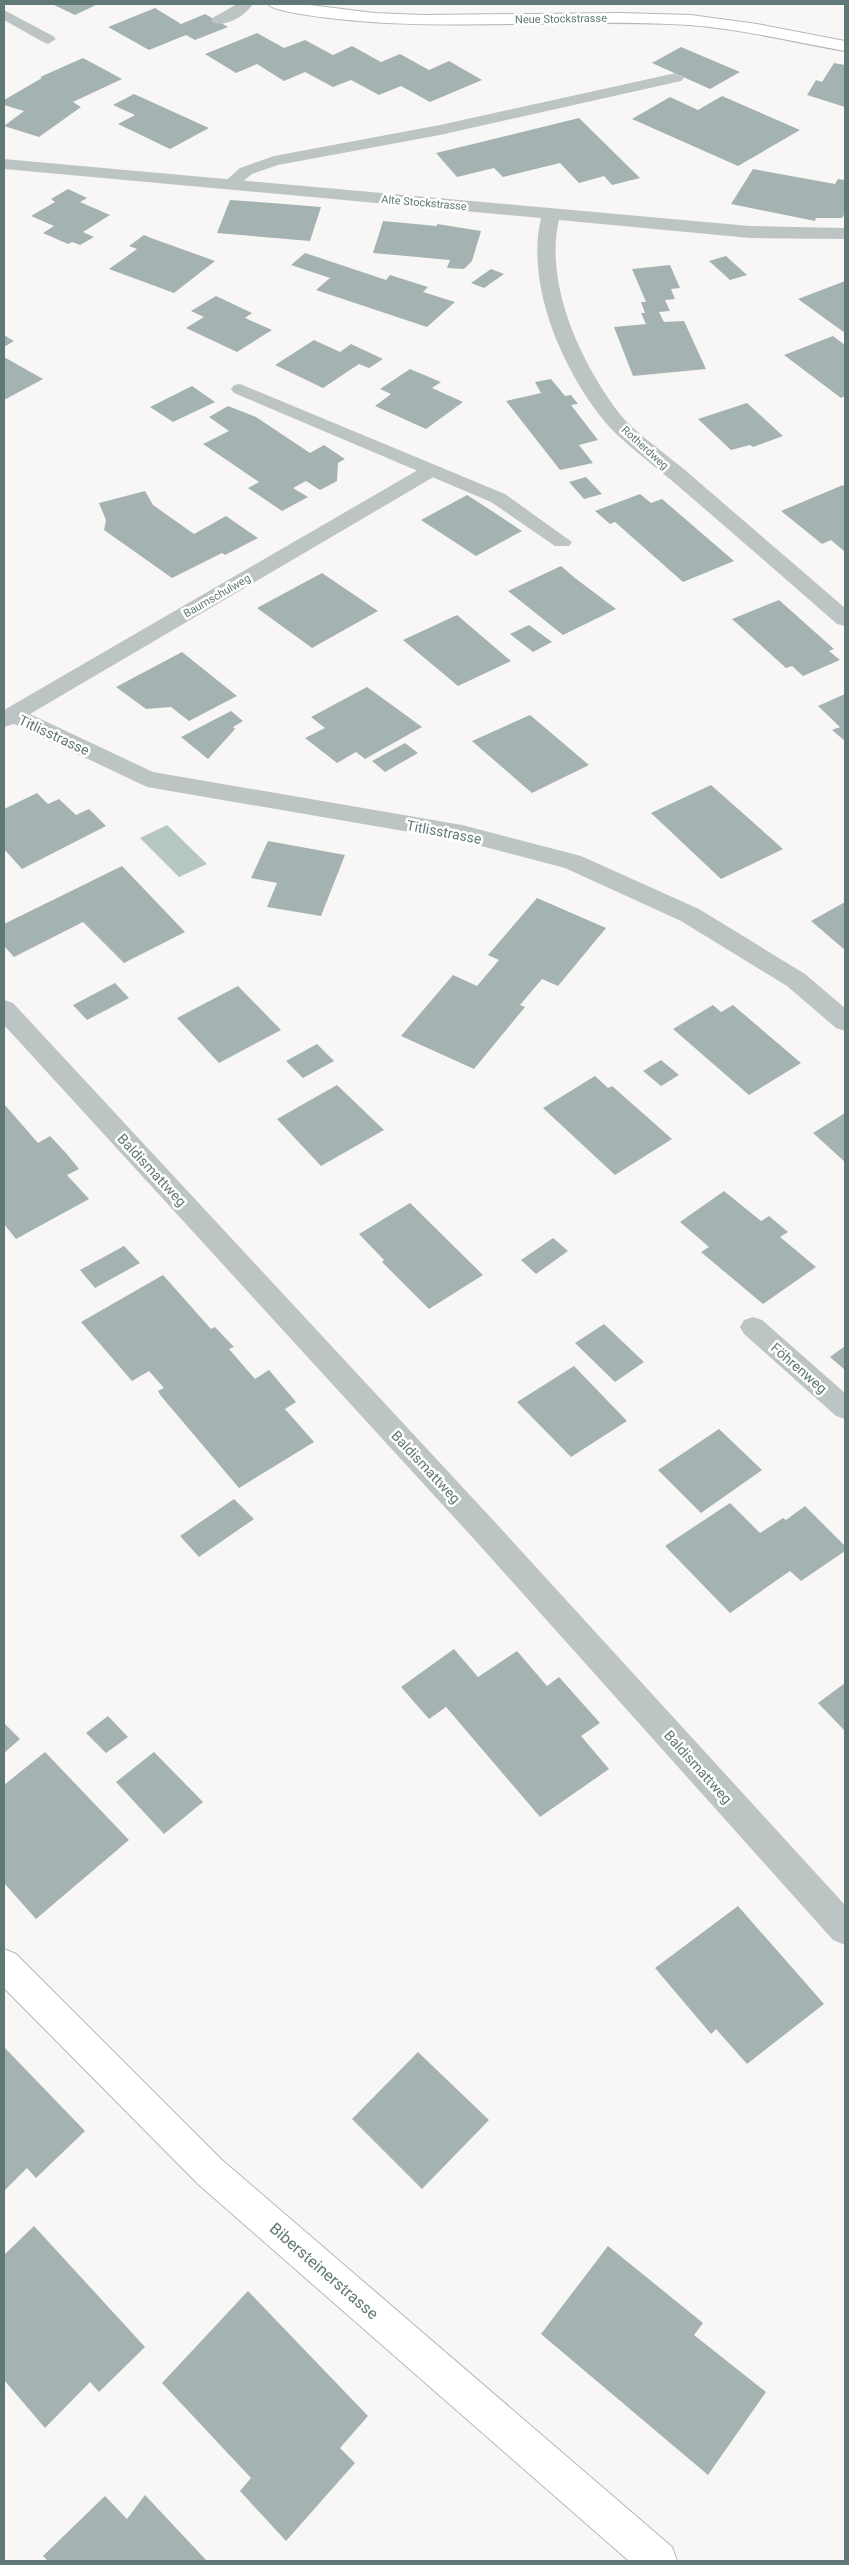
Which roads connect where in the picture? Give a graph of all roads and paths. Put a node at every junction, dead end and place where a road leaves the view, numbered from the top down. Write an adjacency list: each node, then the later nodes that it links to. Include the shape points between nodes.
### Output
1 (246, 4): 4 (lane)
2 (276, 4): 6 (street, Neue Stockstrasse, via 382,20 429,22 671,19)
3 (4, 14): 5 (lane)
4 (219, 20)
5 (48, 39)
6 (845, 46)
7 (676, 78): 9 (lane, via 440,130 274,161 246,171)
8 (4, 164): 9 (street, Alte Stockstrasse)
9 (229, 185): 10 (street, Alte Stockstrasse)
10 (551, 214): 11 (street, Alte Stockstrasse, via 750,232); 15 (street, Rotherdweg, via 546,236 559,322 581,371 613,419)
11 (845, 233)
12 (240, 389): 13 (lane)
13 (430, 471): 14 (lane, via 498,498); 16 (street, Baumschulweg)
14 (562, 542)
15 (845, 619)
16 (8, 718): 18 (street, Titlisstrasse, via 147,779 462,834 574,862 690,915 796,980)
17 (4, 1009): 21 (street, Baldismattweg, via 470,1515)
18 (845, 1022)
19 (753, 1328): 20 (lane, Föhrenweg)
20 (845, 1408)
21 (845, 1929)
22 (4, 1965): 23 (street, Bibersteinerstrasse, via 210,2172)
23 (658, 2561)

